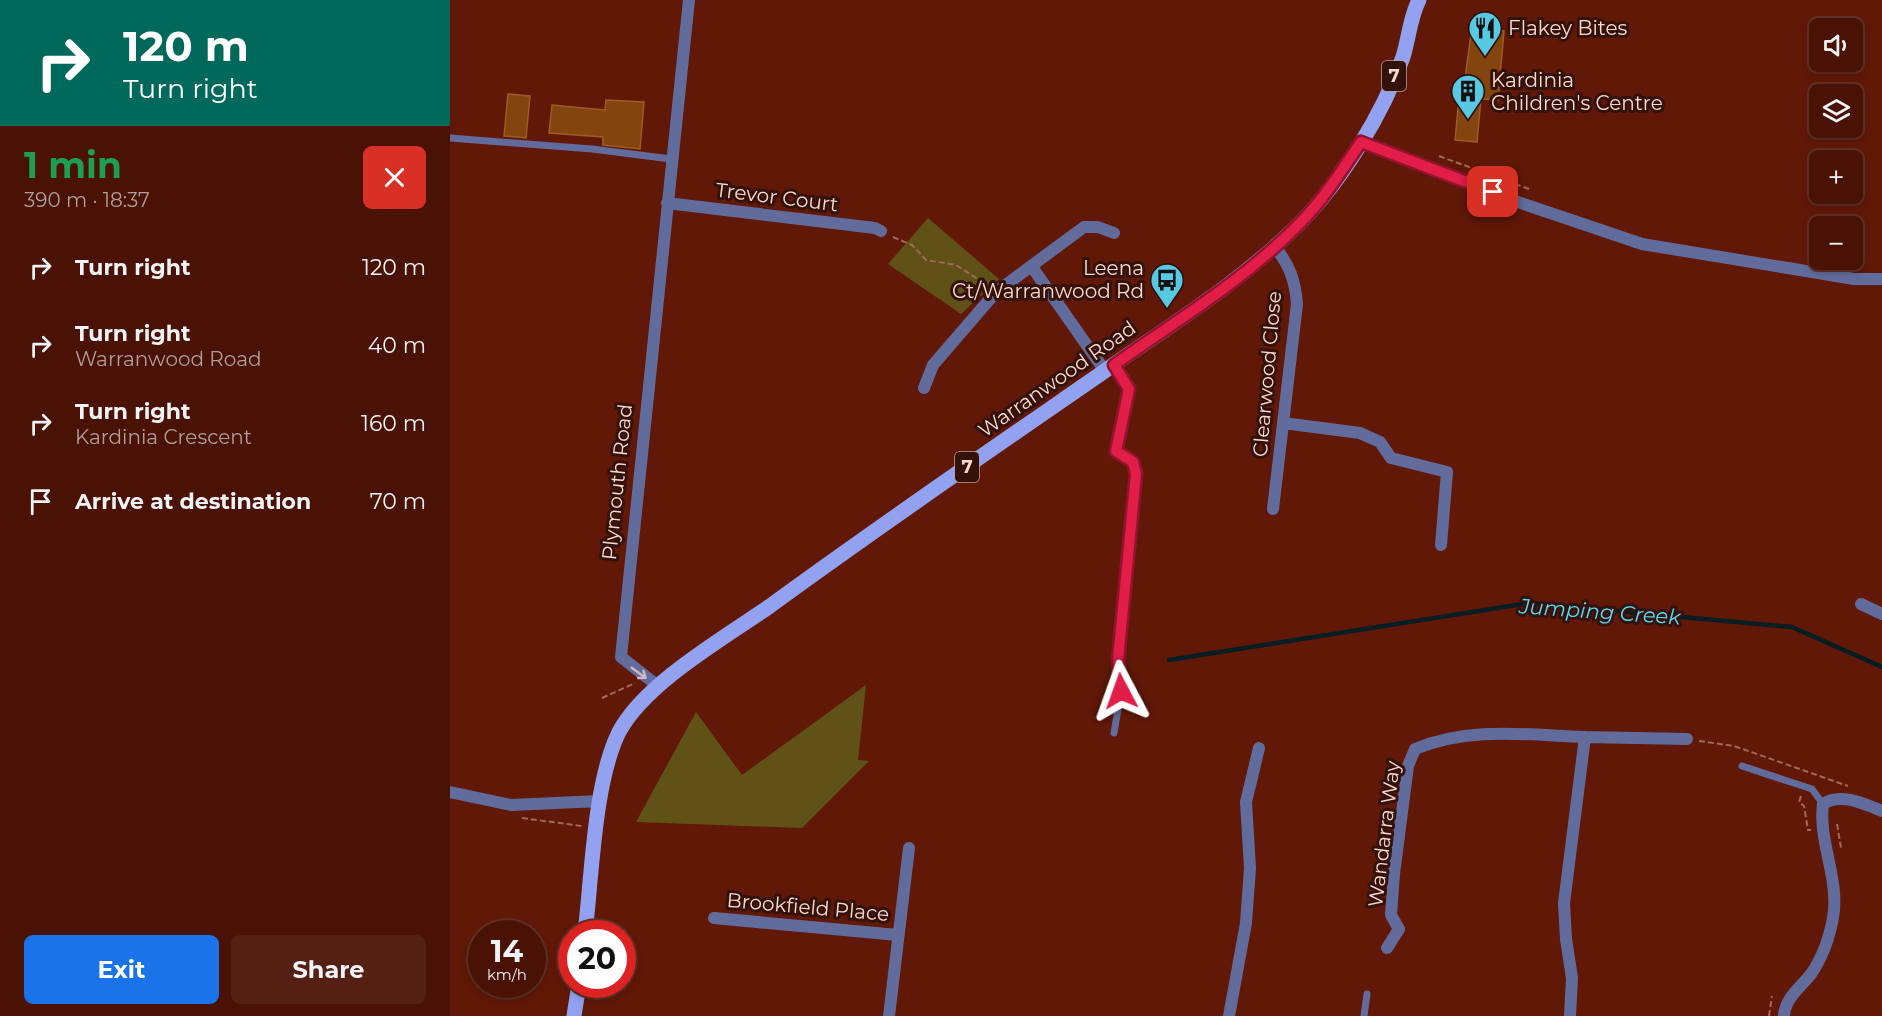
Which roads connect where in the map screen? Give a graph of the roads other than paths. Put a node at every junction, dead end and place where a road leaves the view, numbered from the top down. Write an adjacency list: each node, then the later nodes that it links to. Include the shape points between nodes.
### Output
1 (689, 0): 5 (street, Plymouth Road)
2 (1417, 2): 4 (main road, Warranwood Road / 7, via 1399,65)
3 (450, 138): 5 (lane)
4 (1361, 142): 9 (main road, Warranwood Road / 7, via 1302,222); 11 (street, via 1642,244 1854,279)
5 (671, 159): 6 (street, Plymouth Road)
6 (667, 203): 7 (street, Trevor Court); 19 (street, Plymouth Road, one-way to 19, via 621,657)
7 (881, 231)
8 (1114, 233): 10 (street, via 1084,227)
9 (1275, 247): 12 (main road, Warranwood Road / 7); 14 (street, Clearwood Close, via 1289,265 1297,304)
10 (1032, 267): 12 (street); 13 (street, via 996,292 933,365)
11 (1882, 279)
12 (1110, 368): 19 (main road, Warranwood Road / 7); 20 (lane, via 1129,389 1116,451 1133,462 1136,474 1118,660 1121,691)
13 (924, 388)
14 (1283, 423): 15 (street, Clearwood Close); 16 (street, via 1360,432 1380,442 1391,458 1447,472)
15 (1273, 509)
16 (1441, 545)
17 (1861, 604): 18 (street)
18 (1882, 614)
19 (658, 686): 26 (main road, 7, via 634,710 618,734)
20 (1114, 733)
21 (1585, 737): 22 (street, Wandarra Way); 33 (street, Wandarra Way, via 1480,733 1415,749 1408,766 1394,873 1391,915 1399,929); 40 (street, via 1564,903 1572,978)
22 (1687, 739)
23 (1259, 748): 38 (street, via 1246,802 1250,868 1246,923)
24 (1742, 766): 27 (lane, via 1812,789)
25 (450, 792): 26 (street, via 512,805)
26 (600, 801): 31 (main road, 7)
27 (1823, 804): 28 (street, via 1842,798); 41 (street, via 1835,890 1833,916 1826,947 1791,997)
28 (1882, 811)
29 (909, 848): 32 (street)
30 (714, 918): 32 (street, Brookfield Place)
31 (586, 920)
32 (898, 935): 37 (street)
33 (1387, 948)
34 (1367, 993): 39 (lane)
35 (577, 998): 36 (main road)
36 (574, 1014)
37 (889, 1016)
38 (1229, 1016)
39 (1364, 1016)
40 (1570, 1016)
41 (1784, 1016)

